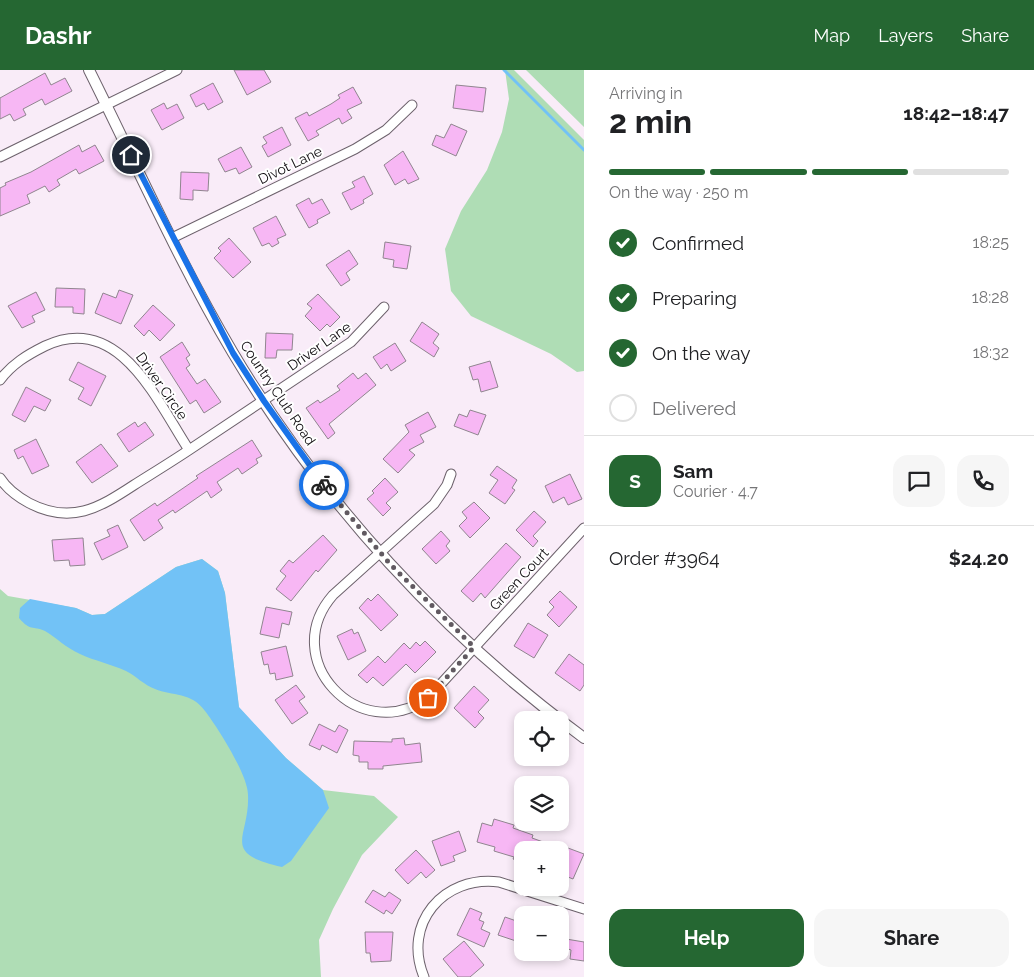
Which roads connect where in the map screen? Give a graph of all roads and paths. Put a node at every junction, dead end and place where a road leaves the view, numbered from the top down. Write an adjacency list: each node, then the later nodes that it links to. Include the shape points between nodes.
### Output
1 (89, 70): 4 (street, Country Club Road)
2 (177, 70): 4 (street)
3 (412, 104): 6 (street, Divot Lane, via 386,130 355,149)
4 (106, 105): 5 (street); 6 (street, Country Club Road)
5 (0, 157)
6 (172, 238): 9 (street, Country Club Road, via 229,345)
7 (384, 307): 9 (street, Driver Lane, via 351,342)
8 (0, 380): 10 (street, Driver Circle, via 25,356 59,341 87,339 105,344 134,367)
9 (264, 401): 10 (street); 14 (street, Country Club Road, via 307,463)
10 (189, 450): 12 (street, via 106,503 76,513 37,507 20,498)
11 (450, 474): 14 (street, via 447,485 434,504)
12 (0, 478)
13 (584, 528): 15 (street, Green Court)
14 (380, 553): 15 (street, Country Club Road); 15 (street, via 333,595 316,622 314,652 324,676 336,690 371,712 407,710 428,698)
15 (474, 647): 16 (street, Country Club Road)
16 (583, 736)
17 (584, 909): 18 (street, via 499,882 488,880 463,884 446,893 424,920 418,948)
18 (424, 977)

